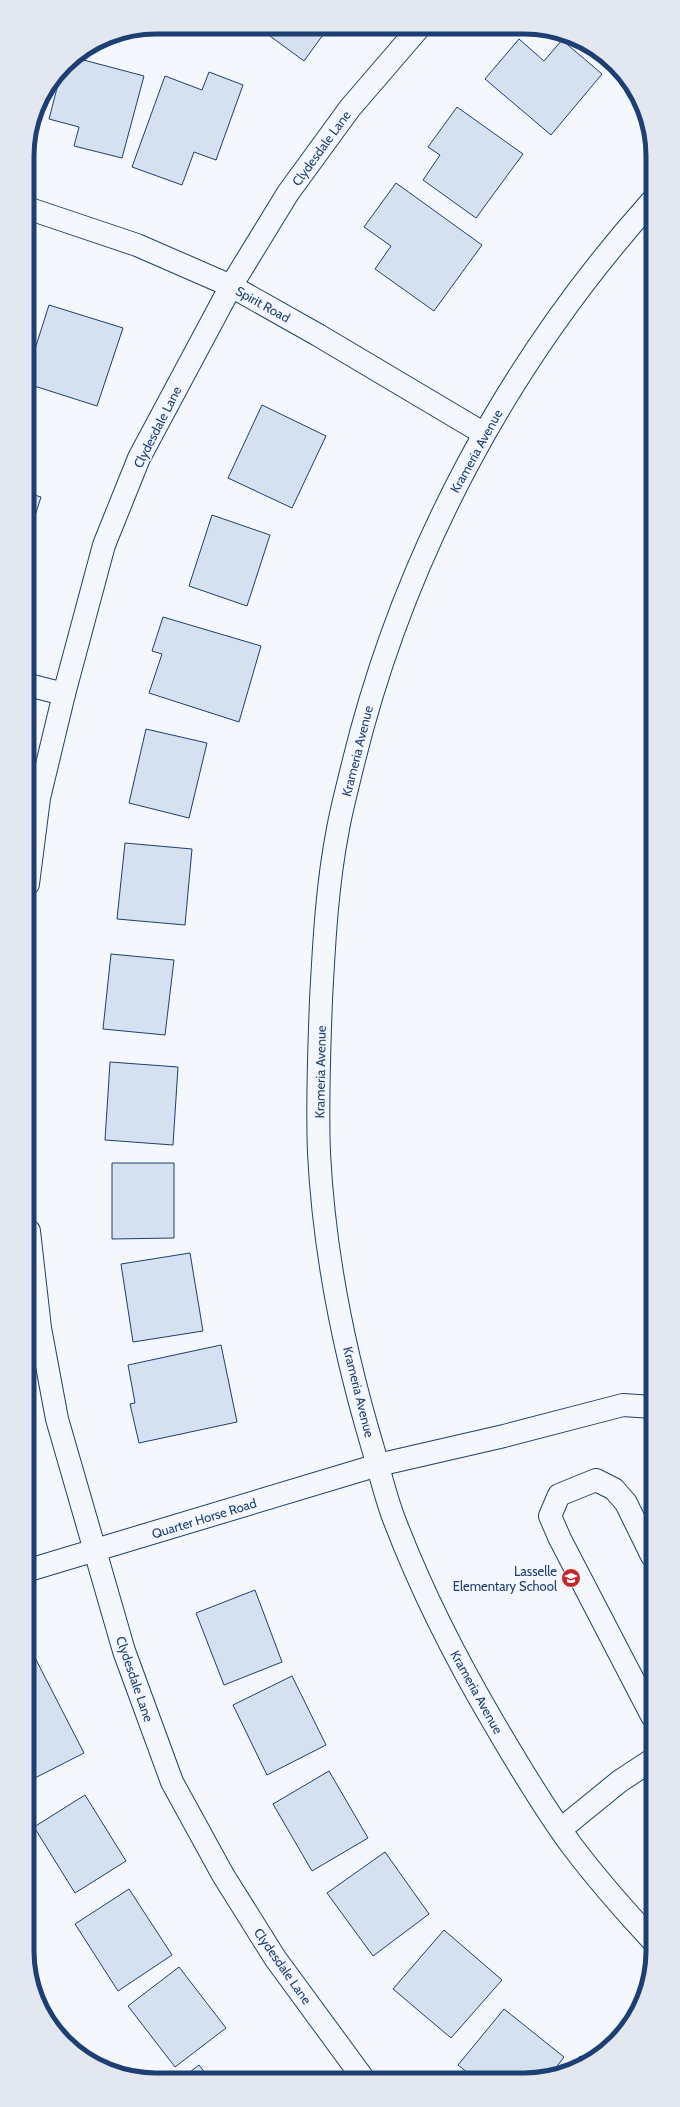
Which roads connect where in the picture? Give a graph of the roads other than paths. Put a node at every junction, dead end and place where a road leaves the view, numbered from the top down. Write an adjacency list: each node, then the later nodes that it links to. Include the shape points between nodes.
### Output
1 (414, 34): 4 (street, Clydesdale Lane, via 350,108 297,180)
2 (646, 208): 5 (street, Krameria Avenue, via 581,285 533,354)
3 (34, 210): 4 (street, Spirit Road, via 137,245)
4 (231, 286): 5 (street, Spirit Road); 7 (street, Clydesdale Lane, via 139,458 104,545)
5 (484, 433): 11 (street, Krameria Avenue, via 446,504 398,616 364,718 338,828 325,922 319,1051 319,1155 330,1252 343,1328 361,1408)
6 (34, 686): 7 (street)
7 (64, 694): 8 (street, Clydesdale Lane, via 39,798)
8 (34, 837)
9 (34, 1275): 13 (street, Clydesdale Lane, via 40,1328 58,1419)
10 (646, 1407): 11 (street, Quarter Horse Road, via 623,1405)
11 (378, 1465): 13 (street, Quarter Horse Road); 17 (street, Krameria Avenue, via 392,1515 460,1663 523,1772)
12 (646, 1544): 15 (street, via 626,1503 614,1489 596,1480 559,1495 550,1516)
13 (95, 1550): 14 (street, Quarter Horse Road); 19 (street, Clydesdale Lane, via 124,1651 172,1782 223,1875 276,1958)
14 (34, 1568)
15 (646, 1704)
16 (646, 1764): 17 (street, via 620,1781)
17 (561, 1829): 18 (street, Krameria Avenue)
18 (646, 1933)
19 (359, 2073)

